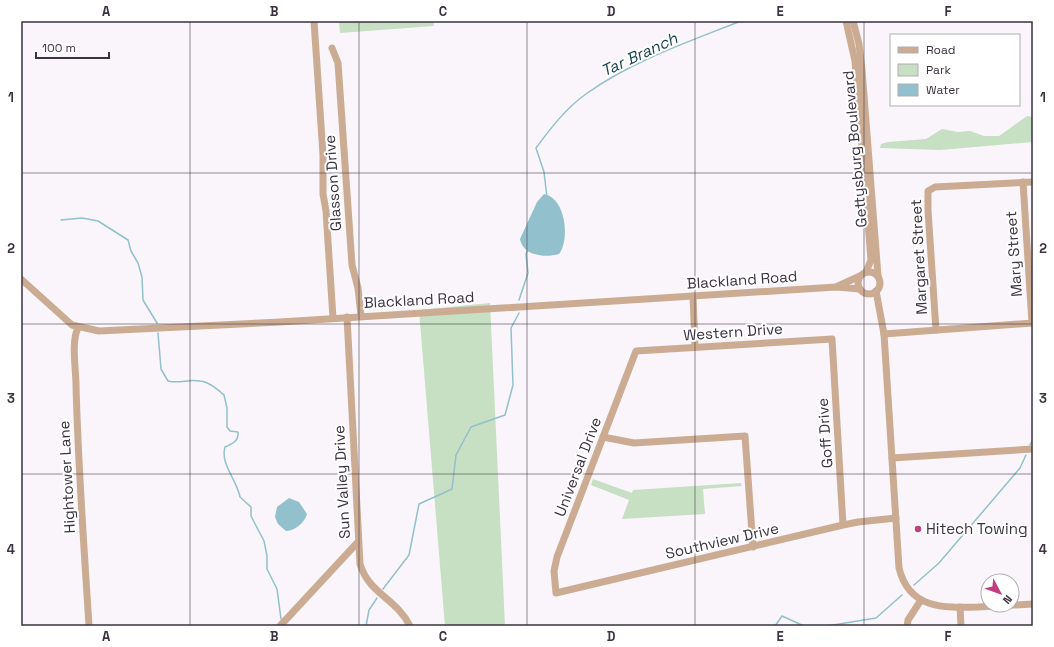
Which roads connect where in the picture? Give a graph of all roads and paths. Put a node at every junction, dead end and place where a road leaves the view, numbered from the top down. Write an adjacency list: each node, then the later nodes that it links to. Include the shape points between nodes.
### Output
1 (314, 21): 19 (street, via 323,155 323,194)
2 (846, 21): 5 (street, Gettysburg Boulevard)
3 (853, 21): 5 (street, Gettysburg Boulevard, via 859,44)
4 (332, 48): 17 (street, Glasson Drive, via 338,63 352,265)
5 (859, 76): 6 (street, Gettysburg Boulevard)
6 (862, 116): 9 (street, Gettysburg Boulevard, via 871,260); 10 (street, Gettysburg Boulevard)
7 (1023, 182): 8 (street, Margaret Street); 20 (street, Mary Street); 22 (street, Margaret Street, via 935,188 928,191)
8 (1033, 182)
9 (863, 274): 10 (street, via 872,272); 12 (street, Blackland Road); 13 (street, via 858,281)
10 (878, 276): 14 (street, via 880,283)
11 (21, 280): 21 (street, Blackland Road, via 62,318)
12 (836, 287): 13 (street, Blackland Road); 15 (street, Blackland Road)
13 (863, 291): 14 (street, via 872,294); 16 (street)
14 (876, 291): 16 (street)
15 (693, 296): 17 (street, Blackland Road); 25 (street)
16 (878, 307): 23 (street)
17 (361, 316): 18 (street, Blackland Road)
18 (347, 317): 19 (street, Blackland Road); 32 (street, Sun Valley Drive)
19 (333, 318): 21 (street, Blackland Road, via 112,331)
20 (1032, 323): 22 (street)
21 (78, 328): 38 (street, Hightower Lane, via 75,351 76,416)
22 (936, 330): 23 (street)
23 (884, 334): 29 (street)
24 (832, 339): 25 (street, Western Drive); 31 (street, Goff Drive)
25 (695, 347): 26 (street, Western Drive)
26 (636, 351): 27 (street, Universal Drive)
27 (603, 437): 33 (street, via 634,443 745,436); 34 (street, Universal Drive, via 557,557 554,571)
28 (1033, 449): 29 (street)
29 (892, 458): 30 (street)
30 (896, 518): 31 (street, Southview Drive); 35 (street, via 901,574 907,586)
31 (844, 525): 33 (street, Southview Drive)
32 (357, 543): 39 (street); 40 (street, Sun Valley Drive, via 364,577 392,603)
33 (753, 547): 34 (street, Southview Drive)
34 (556, 593)
35 (921, 600): 37 (street, via 941,607); 41 (street)
36 (1033, 604): 37 (street)
37 (960, 607): 42 (street)
38 (89, 626)
39 (280, 626)
40 (410, 626)
41 (907, 626)
42 (961, 626)

